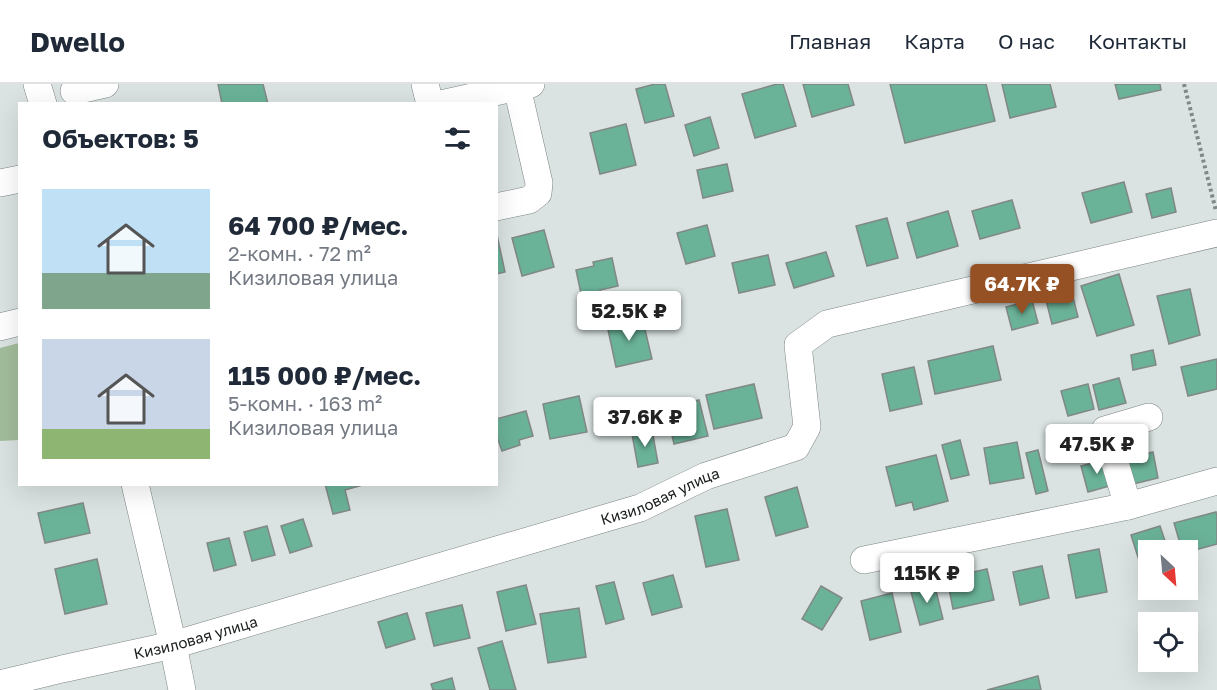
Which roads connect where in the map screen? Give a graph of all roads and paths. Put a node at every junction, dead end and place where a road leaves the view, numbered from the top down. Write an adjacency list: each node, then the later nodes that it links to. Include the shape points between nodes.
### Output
1 (38, 84): 7 (street)
2 (105, 84): 6 (street)
3 (425, 84): 8 (street)
4 (1184, 84): 13 (path)
5 (524, 86): 9 (street); 12 (street, via 538,193 529,200)
6 (75, 93)
7 (42, 102)
8 (430, 102)
9 (450, 102)
10 (18, 179): 11 (street)
11 (0, 183)
12 (498, 207)
13 (1217, 215)
14 (1217, 233): 22 (street, Кизиловая улица, via 827,324 798,345 807,427 796,447 706,476 640,508)
15 (18, 322): 16 (street)
16 (0, 327)
17 (1149, 417): 20 (street, via 1105,430)
18 (1217, 481): 20 (street)
19 (135, 486): 22 (street)
20 (1128, 506): 21 (street)
21 (864, 560)
22 (173, 645): 23 (street, Кизиловая улица); 25 (street)
23 (55, 679): 24 (street, Кизиловая улица)
24 (0, 684)
25 (182, 690)

